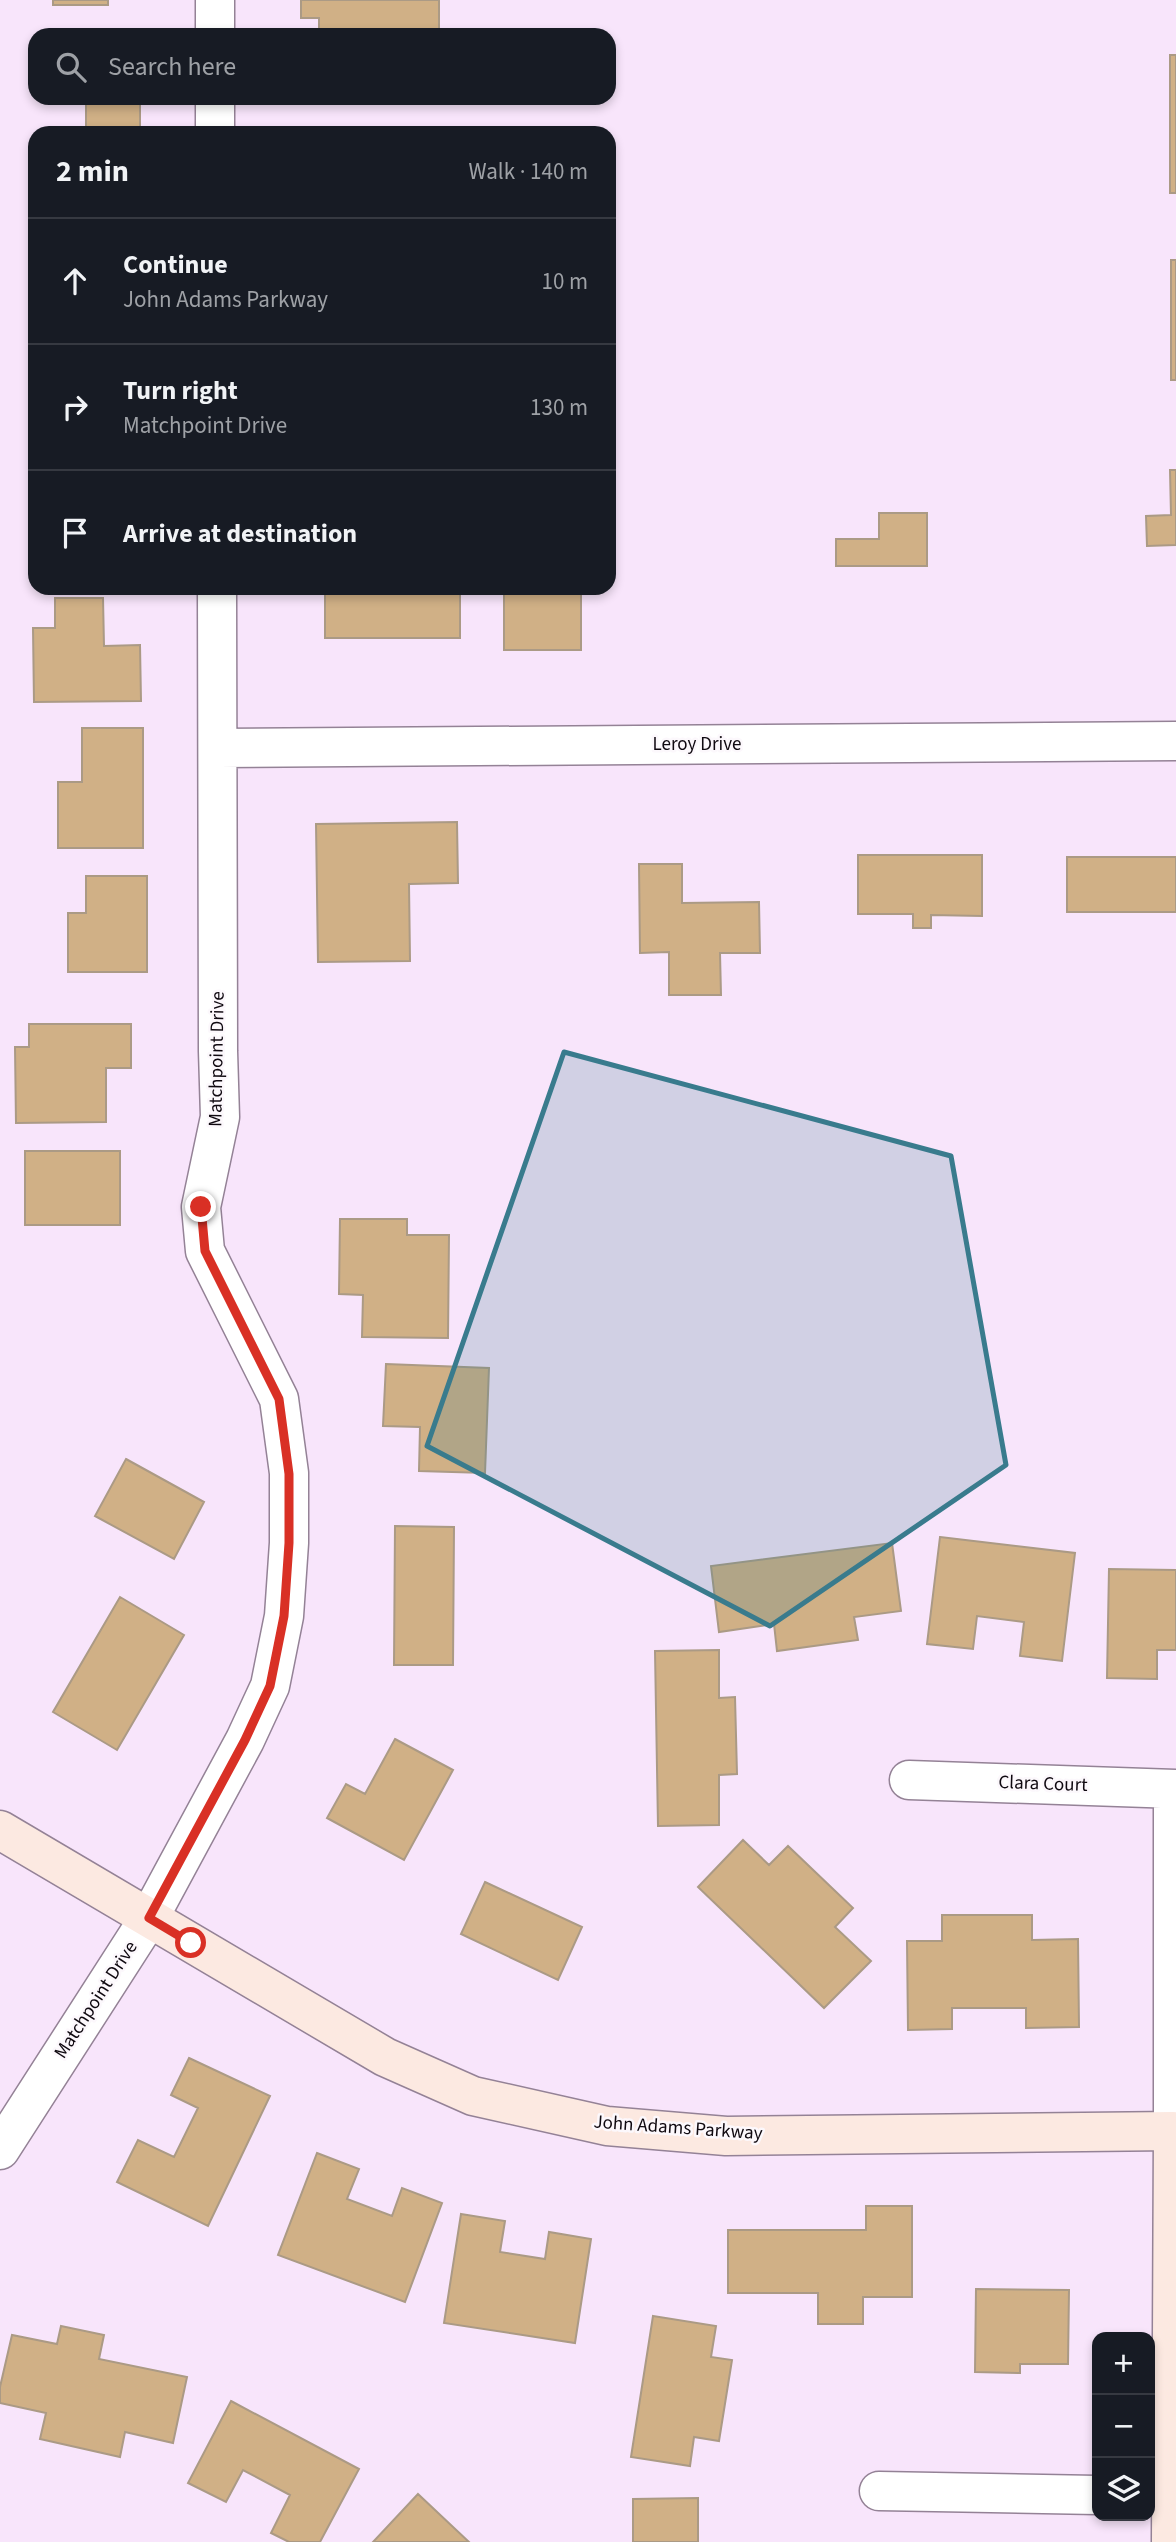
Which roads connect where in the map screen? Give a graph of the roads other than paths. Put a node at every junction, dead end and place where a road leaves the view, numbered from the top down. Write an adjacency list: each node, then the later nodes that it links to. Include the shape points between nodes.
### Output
1 (215, 0): 2 (street)
2 (215, 28)
3 (215, 105): 4 (street)
4 (215, 126)
5 (217, 595): 7 (street, Matchpoint Drive)
6 (1176, 741): 7 (street, Leroy Drive)
7 (219, 748): 11 (street, Matchpoint Drive, via 220,1117 201,1207 205,1251 279,1399 289,1474 289,1543 284,1616 270,1686)
8 (909, 1780): 9 (street, Clara Court)
9 (1175, 1789): 12 (street)
10 (0, 1830): 11 (street, John Adams Parkway)
11 (149, 1918): 12 (street, John Adams Parkway, via 385,2057 473,2096 607,2126 726,2136); 13 (street, Matchpoint Drive)
12 (1174, 2131): 16 (street)
13 (0, 2150)
14 (879, 2491): 15 (street)
15 (1092, 2495)
16 (1166, 2496): 17 (street)
17 (1171, 2542)

